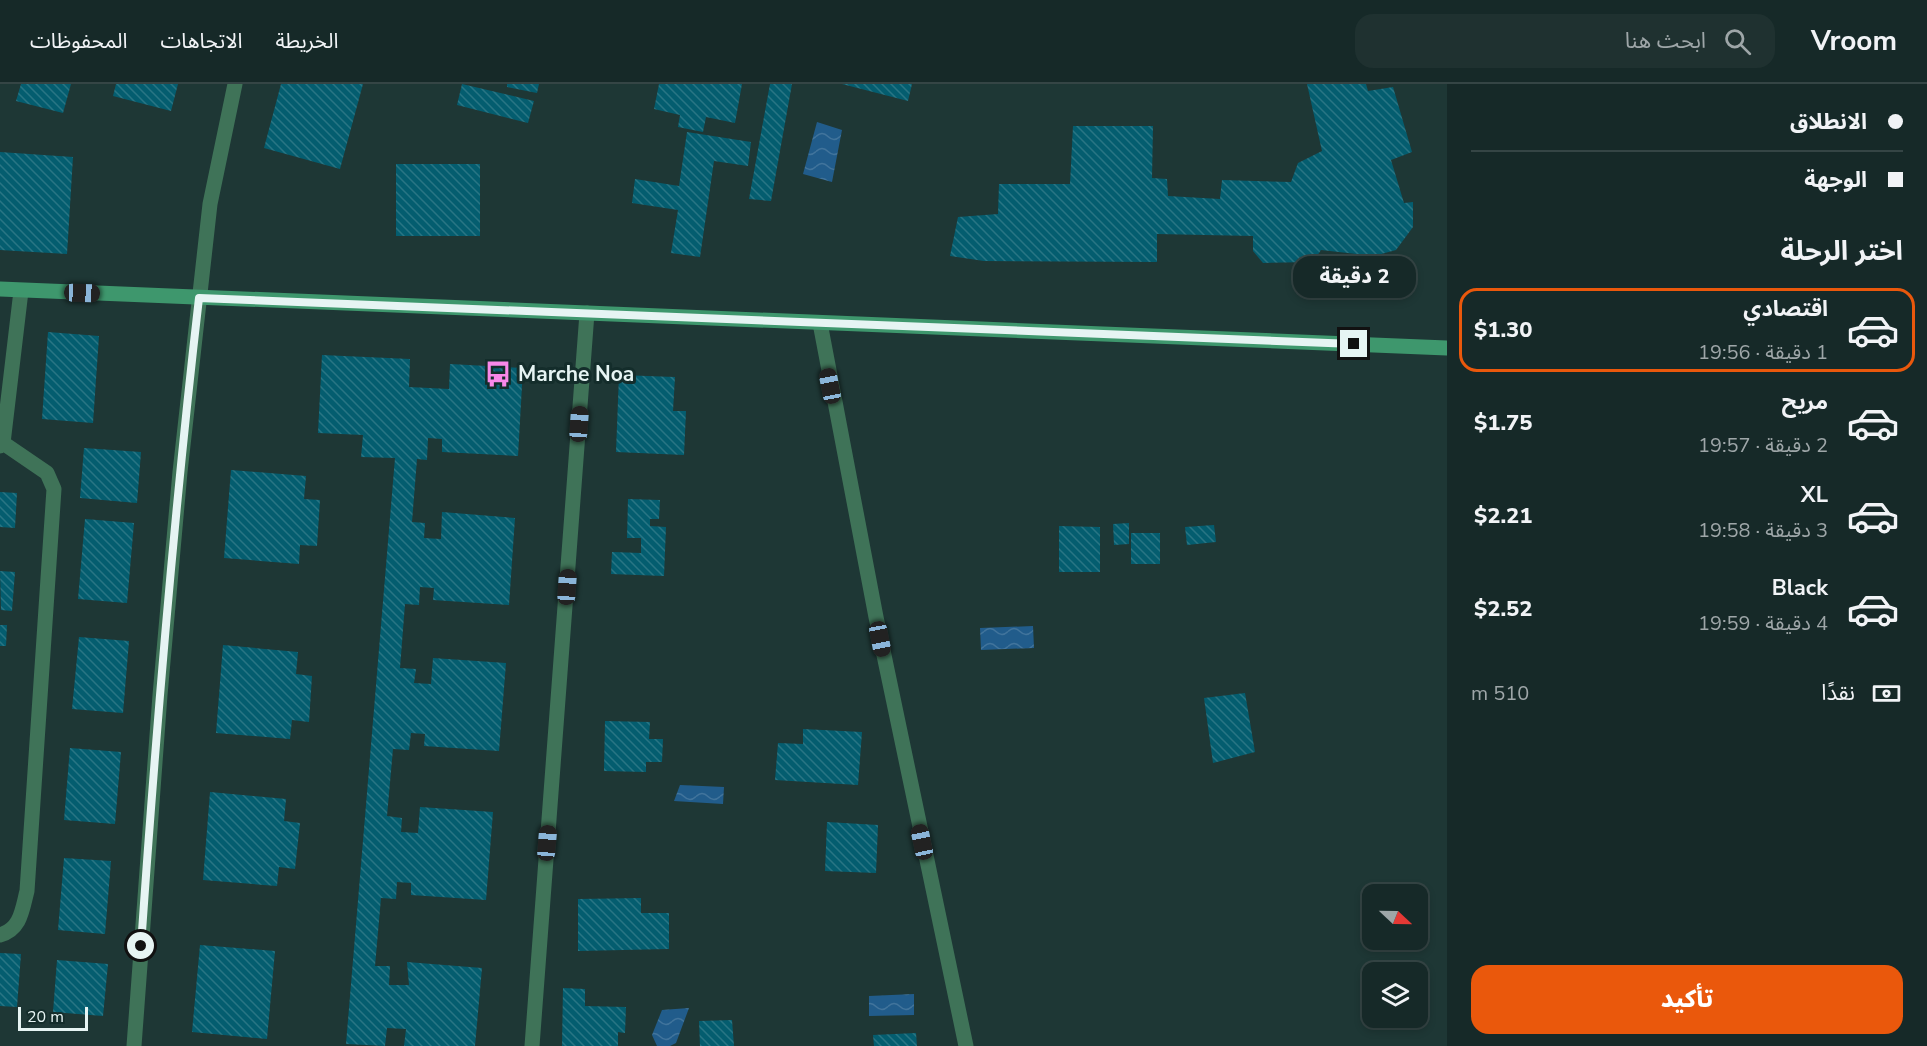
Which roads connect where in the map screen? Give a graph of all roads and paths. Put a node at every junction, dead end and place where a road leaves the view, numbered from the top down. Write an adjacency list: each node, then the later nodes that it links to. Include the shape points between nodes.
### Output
1 (235, 84): 4 (street, via 210,204)
2 (0, 289): 3 (street)
3 (21, 291): 4 (street); 8 (street)
4 (199, 298): 5 (street); 10 (street, via 160,694)
5 (587, 313): 6 (street); 11 (street)
6 (820, 323): 7 (street); 12 (street, via 878,628)
7 (1447, 348)
8 (1, 444): 9 (street, via 47,473 54,489 27,891 18,922)
9 (0, 935)
10 (134, 1046)
11 (532, 1046)
12 (966, 1046)

